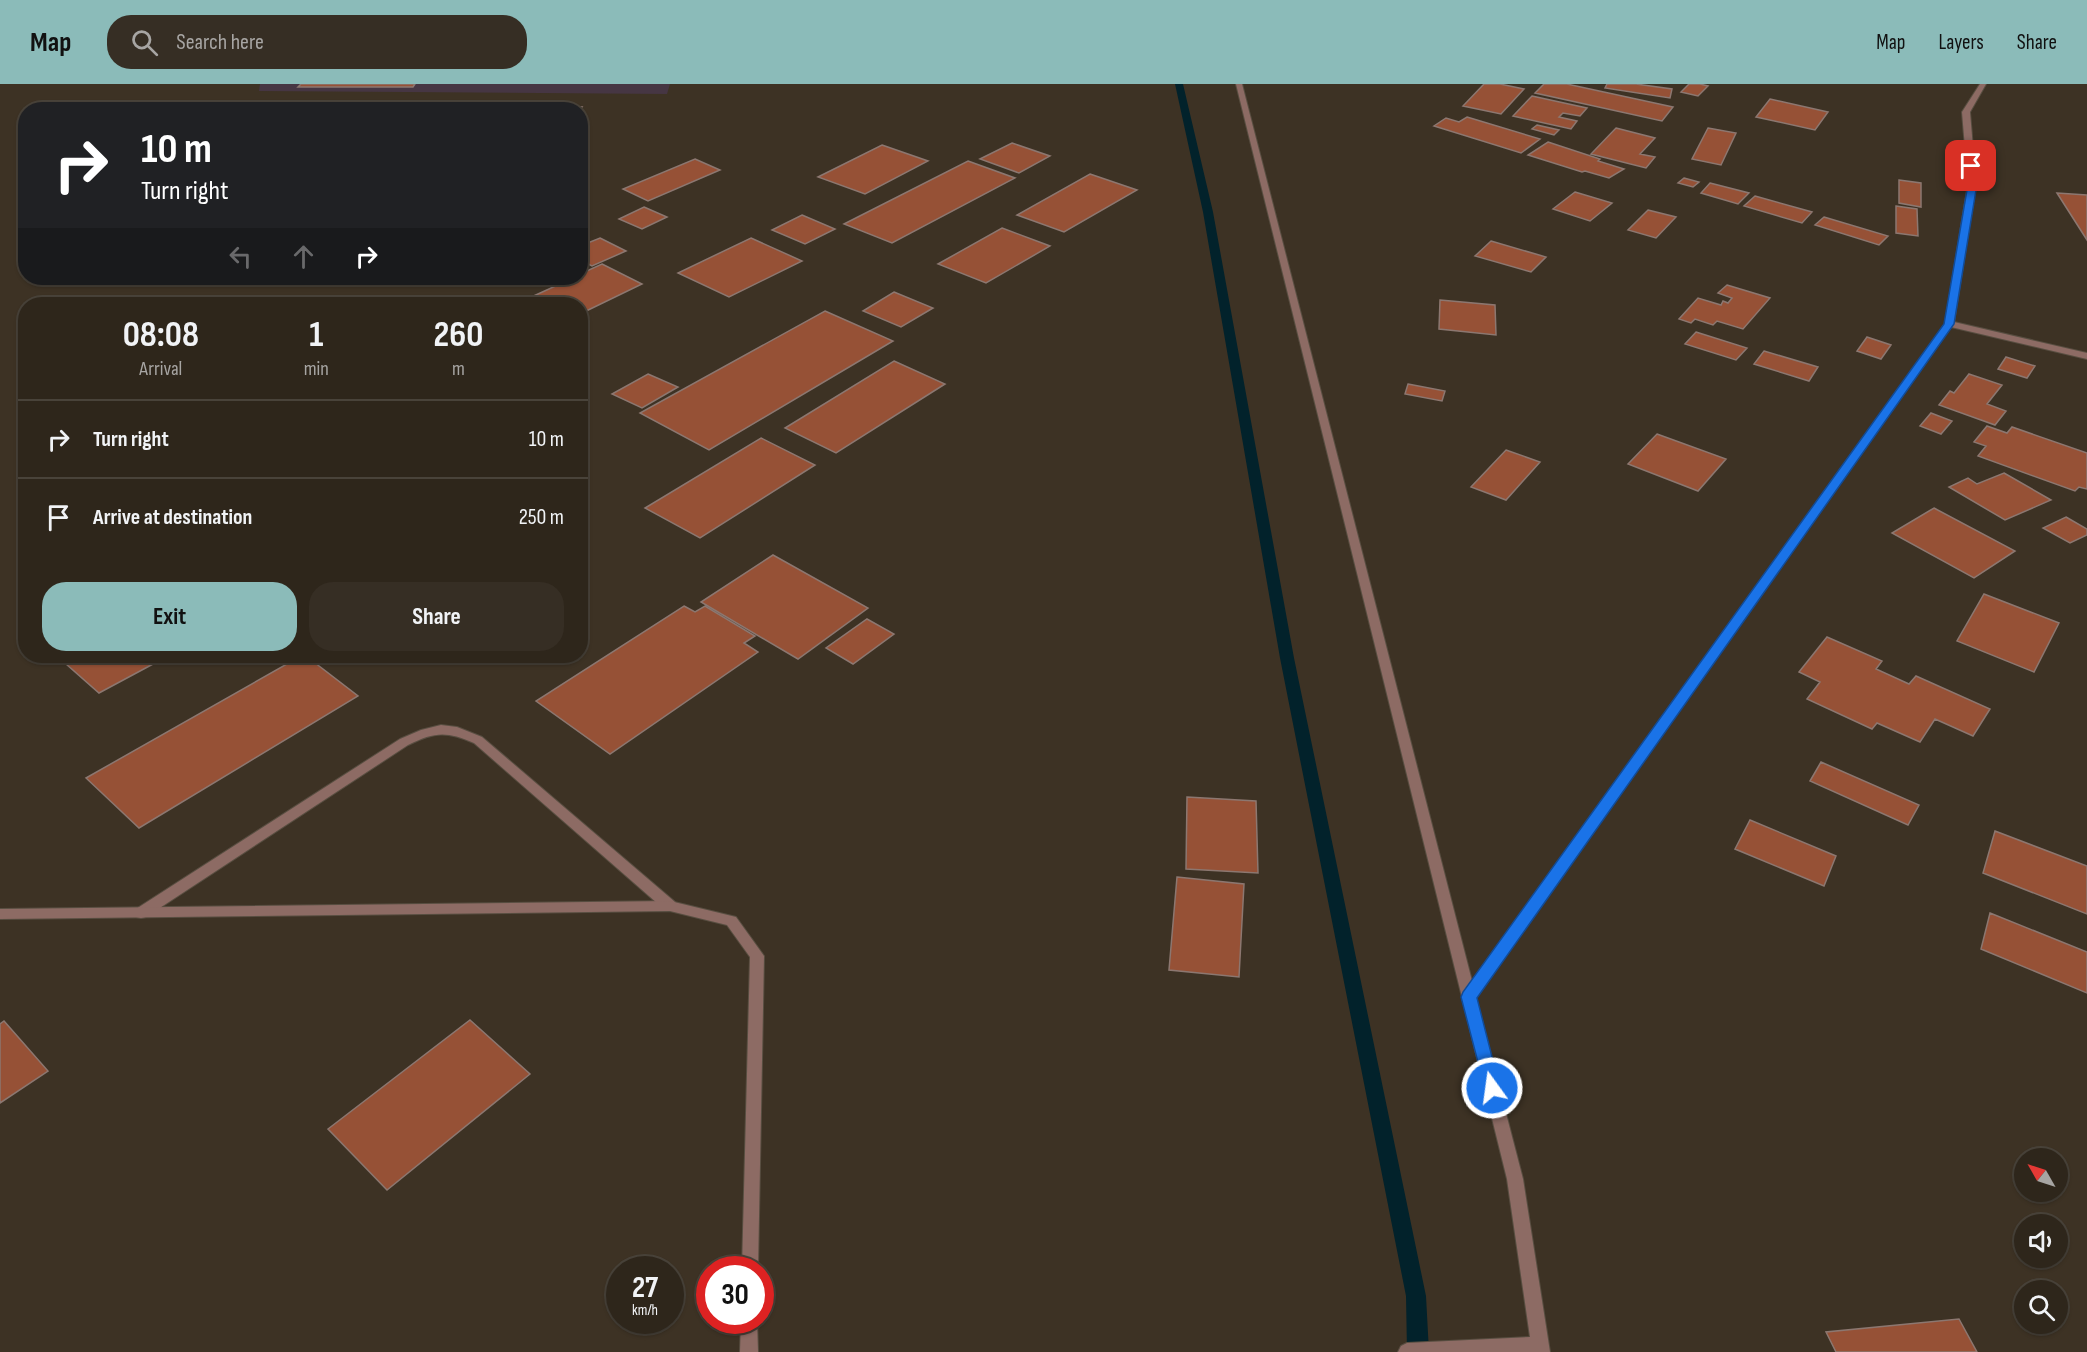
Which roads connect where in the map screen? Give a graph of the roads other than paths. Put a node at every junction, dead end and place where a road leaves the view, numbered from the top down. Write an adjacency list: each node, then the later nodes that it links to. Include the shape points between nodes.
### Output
1 (1239, 84): 8 (street)
2 (1983, 84): 3 (street, via 1966,112 1972,184)
3 (1949, 324): 4 (street); 8 (street)
4 (2087, 357)
5 (670, 906): 6 (street); 6 (street, via 478,740 452,728 424,732 404,742); 9 (street, via 731,921 757,956)
6 (141, 913): 7 (street)
7 (0, 914)
8 (1469, 997): 11 (street, via 1515,1179)
9 (750, 1256)
10 (750, 1334): 12 (street)
11 (1541, 1348): 13 (street)
12 (749, 1352)
13 (1407, 1352)

